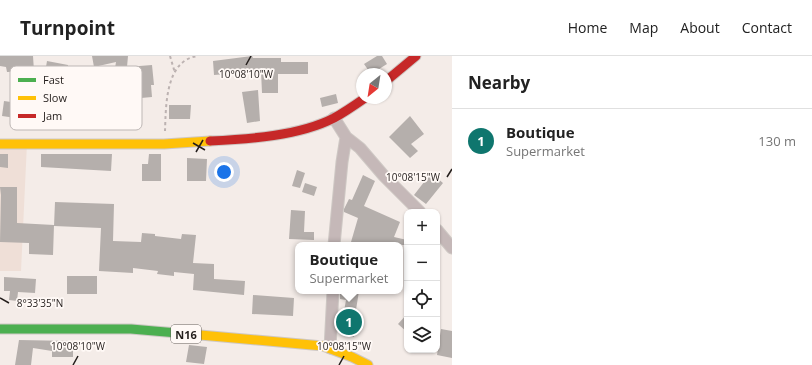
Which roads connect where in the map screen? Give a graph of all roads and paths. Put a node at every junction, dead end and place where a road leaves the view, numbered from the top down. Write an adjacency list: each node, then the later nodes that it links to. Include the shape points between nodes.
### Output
1 (170, 56): 4 (path)
2 (198, 56): 4 (path, via 180,64)
3 (416, 56): 5 (main road)
4 (175, 73): 10 (path, via 166,98)
5 (392, 76)
6 (356, 104): 7 (main road)
7 (334, 118): 8 (street); 10 (main road, via 312,127 260,138)
8 (346, 137): 11 (street, via 360,148); 13 (street)
9 (0, 144): 10 (main road)
10 (164, 144)
11 (417, 209)
12 (440, 234): 14 (street)
13 (334, 242)
14 (452, 248)
15 (333, 294): 17 (street)
16 (0, 329): 17 (main road, N16, via 131,329)
17 (330, 348): 18 (main road, N16)
18 (368, 365)

